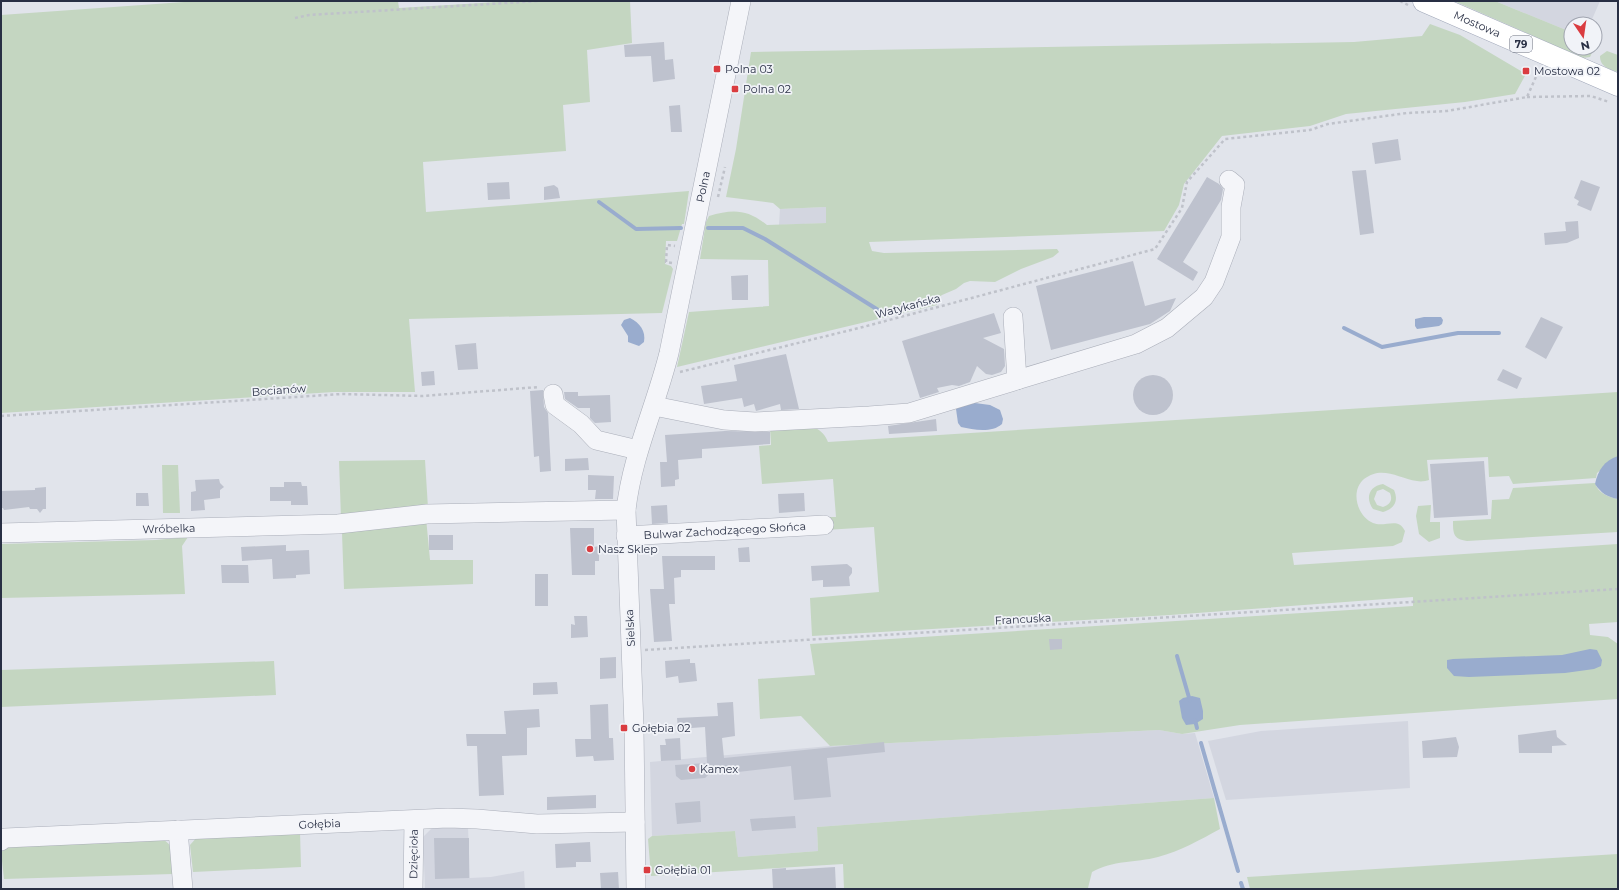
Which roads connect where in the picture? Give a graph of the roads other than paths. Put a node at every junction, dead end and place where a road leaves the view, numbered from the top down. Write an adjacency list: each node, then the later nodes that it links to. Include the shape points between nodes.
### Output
1 (741, 1): 6 (street, Polna)
2 (1424, 1): 3 (main road, Mostowa / 79)
3 (1615, 94)
4 (1229, 180): 7 (street, via 1235,184 1231,207 1231,237 1214,282 1204,297 1167,328 1136,344)
5 (1013, 317): 7 (street)
6 (664, 372): 9 (street, Sielska)
7 (1017, 380): 9 (street, via 909,413 869,416 755,422 724,420)
8 (553, 394): 10 (street, via 555,405 582,424 596,440 625,449)
9 (654, 406): 10 (street, Sielska)
10 (638, 450): 11 (street, Sielska)
11 (626, 510): 13 (street, Wróbelka, via 427,514 338,524); 14 (street, Sielska)
12 (824, 525): 14 (street, Bulwar Zachodzącego Słońca)
13 (1, 534)
14 (626, 536): 16 (street, Sielska)
15 (414, 820): 16 (street, Gołębia, via 477,818 537,824); 17 (street, Gołębia); 20 (street, Dzięcioła)
16 (635, 822): 21 (street, Sielska)
17 (178, 830): 18 (street, Gołębia); 19 (street)
18 (3, 840)
19 (183, 889)
20 (413, 889)
21 (636, 889)

